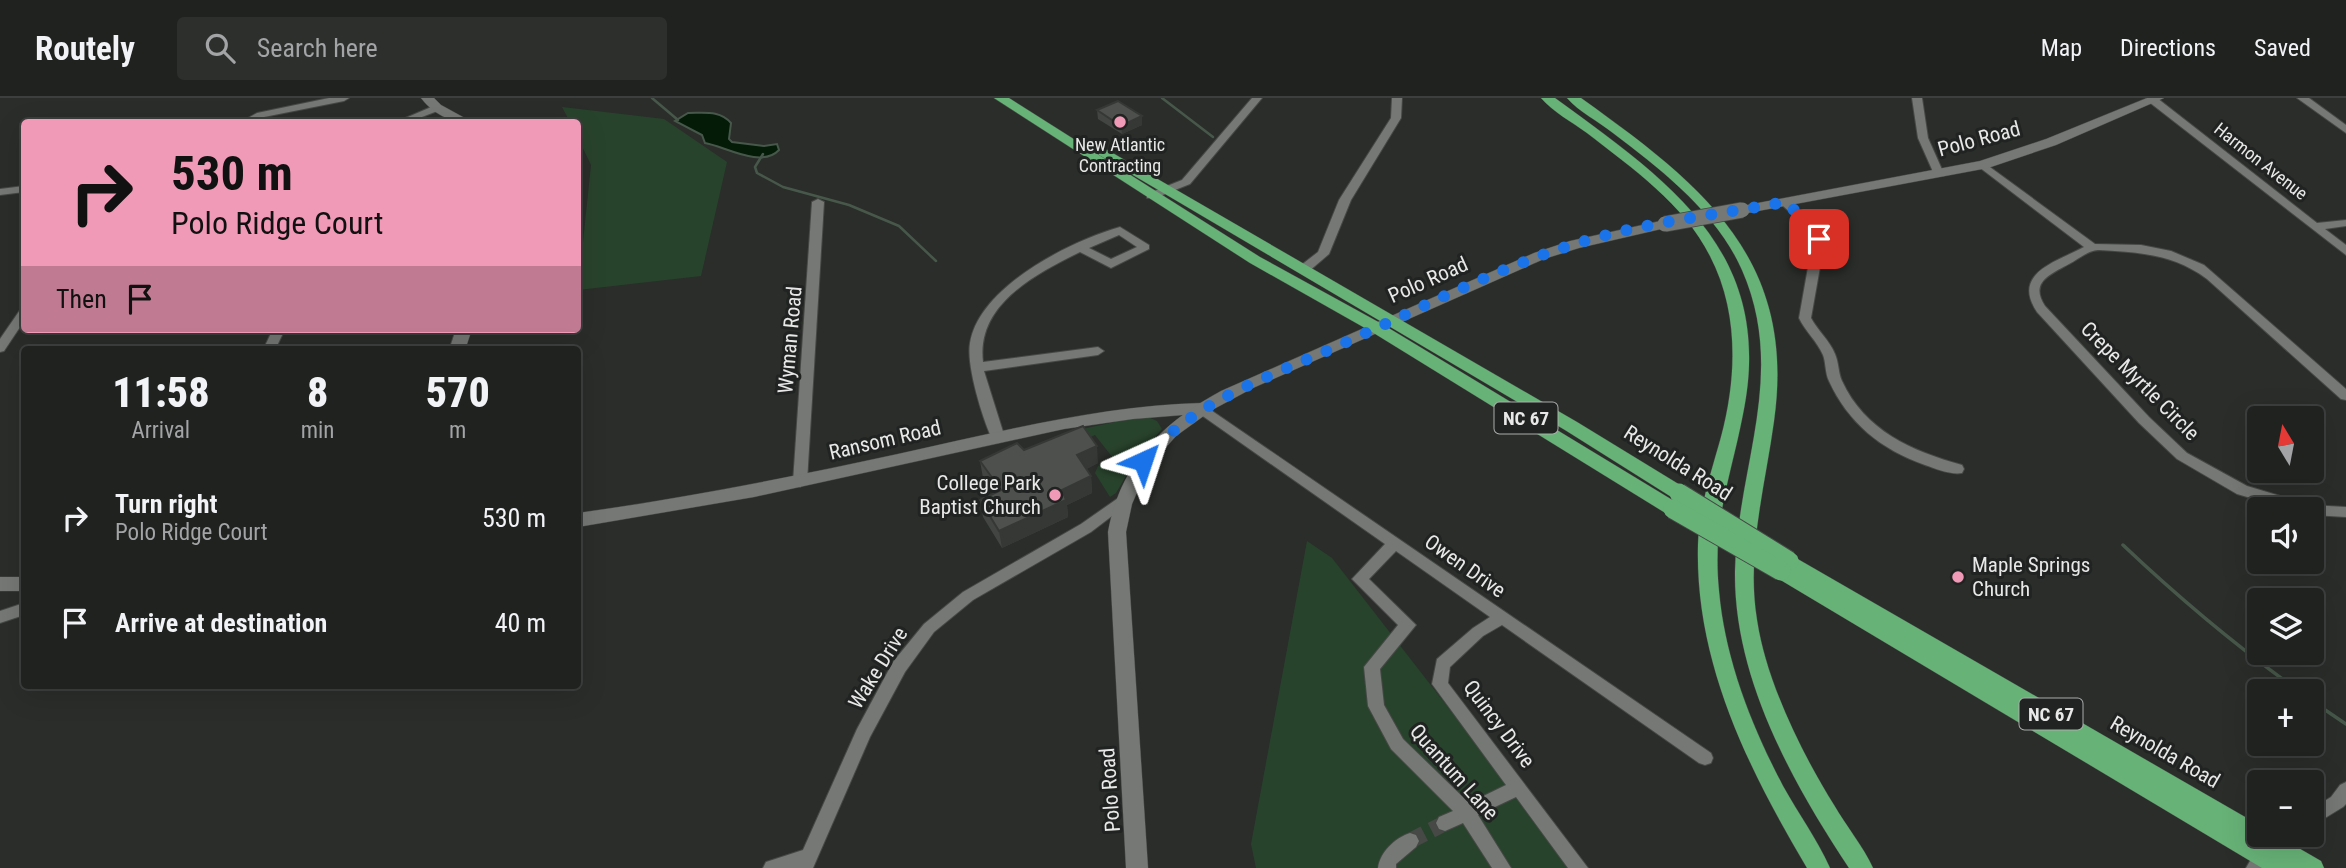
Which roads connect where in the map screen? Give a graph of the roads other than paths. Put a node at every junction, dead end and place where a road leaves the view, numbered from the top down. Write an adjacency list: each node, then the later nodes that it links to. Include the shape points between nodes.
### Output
1 (344, 98): 12 (street)
2 (1000, 98): 21 (main road, Reynolda Road / NC 67)
3 (1018, 98): 19 (main road, Reynolda Road / NC 67)
4 (1257, 98): 19 (street, via 1186,182)
5 (1397, 98): 29 (street, via 1396,118 1345,200 1323,254)
6 (1547, 98): 65 (main road, via 1621,151 1696,219 1720,260 1737,303 1744,351 1706,546 1710,602 1721,663 1744,729 1777,801)
7 (1573, 98): 66 (main road, via 1673,171 1715,216 1745,259 1766,310 1772,361 1745,542 1747,620 1768,697 1792,755)
8 (1917, 98): 17 (street, via 1923,138)
9 (2302, 98): 15 (street)
10 (2156, 99): 16 (main road, Polo Road); 25 (street, Harmon Avenue)
11 (432, 103): 13 (street); 14 (main road)
12 (252, 119)
13 (406, 119)
14 (461, 119)
15 (2346, 130)
16 (1983, 165): 17 (main road, Polo Road); 27 (street)
17 (1939, 174): 23 (main road, Polo Road)
18 (21, 189): 20 (street)
19 (1168, 191): 21 (street); 29 (main road, Reynolda Road / NC 67)
20 (0, 192)
21 (1151, 196): 31 (main road, Reynolda Road / NC 67, via 1255,260)
22 (818, 202): 39 (street, Wyman Road)
23 (1785, 202): 31 (main road, Polo Road, bridge, via 1575,244); 38 (street, via 1812,226 1819,239 1805,318 1830,357 1841,393 1864,423 1899,450)
24 (2346, 223): 25 (street)
25 (2316, 226): 28 (street, Harmon Avenue)
26 (1079, 247): 26 (street, via 1121,230 1145,247 1111,264); 34 (street, via 1032,275 987,312 978,329)
27 (2092, 247): 35 (street, via 2156,251 2200,268); 40 (street, Crepe Myrtle Circle, via 2035,281 2033,294 2041,309 2182,456 2242,490)
28 (2346, 251)
29 (1304, 269): 31 (main road, Reynolda Road / NC 67)
30 (21, 317): 32 (street)
31 (1384, 325): 36 (main road, Polo Road); 58 (main road, Reynolda Road / NC 67, bridge)
32 (0, 348)
33 (1098, 351): 34 (street)
34 (979, 367): 37 (street)
35 (2346, 396)
36 (1202, 409): 37 (main road, Ransom Road, via 1138,411); 41 (main road, Polo Road, via 1153,449); 45 (street, Owen Drive)
37 (998, 438): 39 (main road, Ransom Road)
38 (1957, 470)
39 (800, 482): 44 (main road, Ransom Road)
40 (2265, 497)
41 (1124, 499): 59 (street, Wake Drive, via 1086,528 968,596 929,628 899,667 863,734); 61 (main road, Polo Road, via 1117,543)
42 (2324, 511): 43 (street)
43 (2346, 512)
44 (581, 519)
45 (1395, 543): 50 (street, Owen Drive); 55 (street, Quantum Lane, via 1359,579 1408,625 1372,667 1376,706 1397,744)
46 (0, 584): 47 (main road)
47 (21, 584)
48 (21, 609): 49 (street)
49 (0, 617)
50 (1502, 617): 51 (street, Owen Drive); 52 (street, Quincy Drive, via 1443,664 1440,684)
51 (1705, 758)
52 (1518, 788): 55 (street); 64 (street, Quincy Drive)
53 (2346, 790): 54 (street)
54 (2324, 810)
55 (1467, 813): 56 (street); 63 (street, Quantum Lane)
56 (1445, 824)
57 (1410, 841): 62 (street, via 1388,860)
58 (2268, 850): 67 (main road, Reynolda Road / NC 67); 68 (main road, Reynolda Road / NC 67)
59 (806, 863): 60 (street)
60 (772, 868)
61 (1137, 868)
62 (1387, 868)
63 (1502, 868)
64 (1579, 868)
65 (1819, 868)
66 (1862, 868)
67 (2282, 868)
68 (2313, 868)

